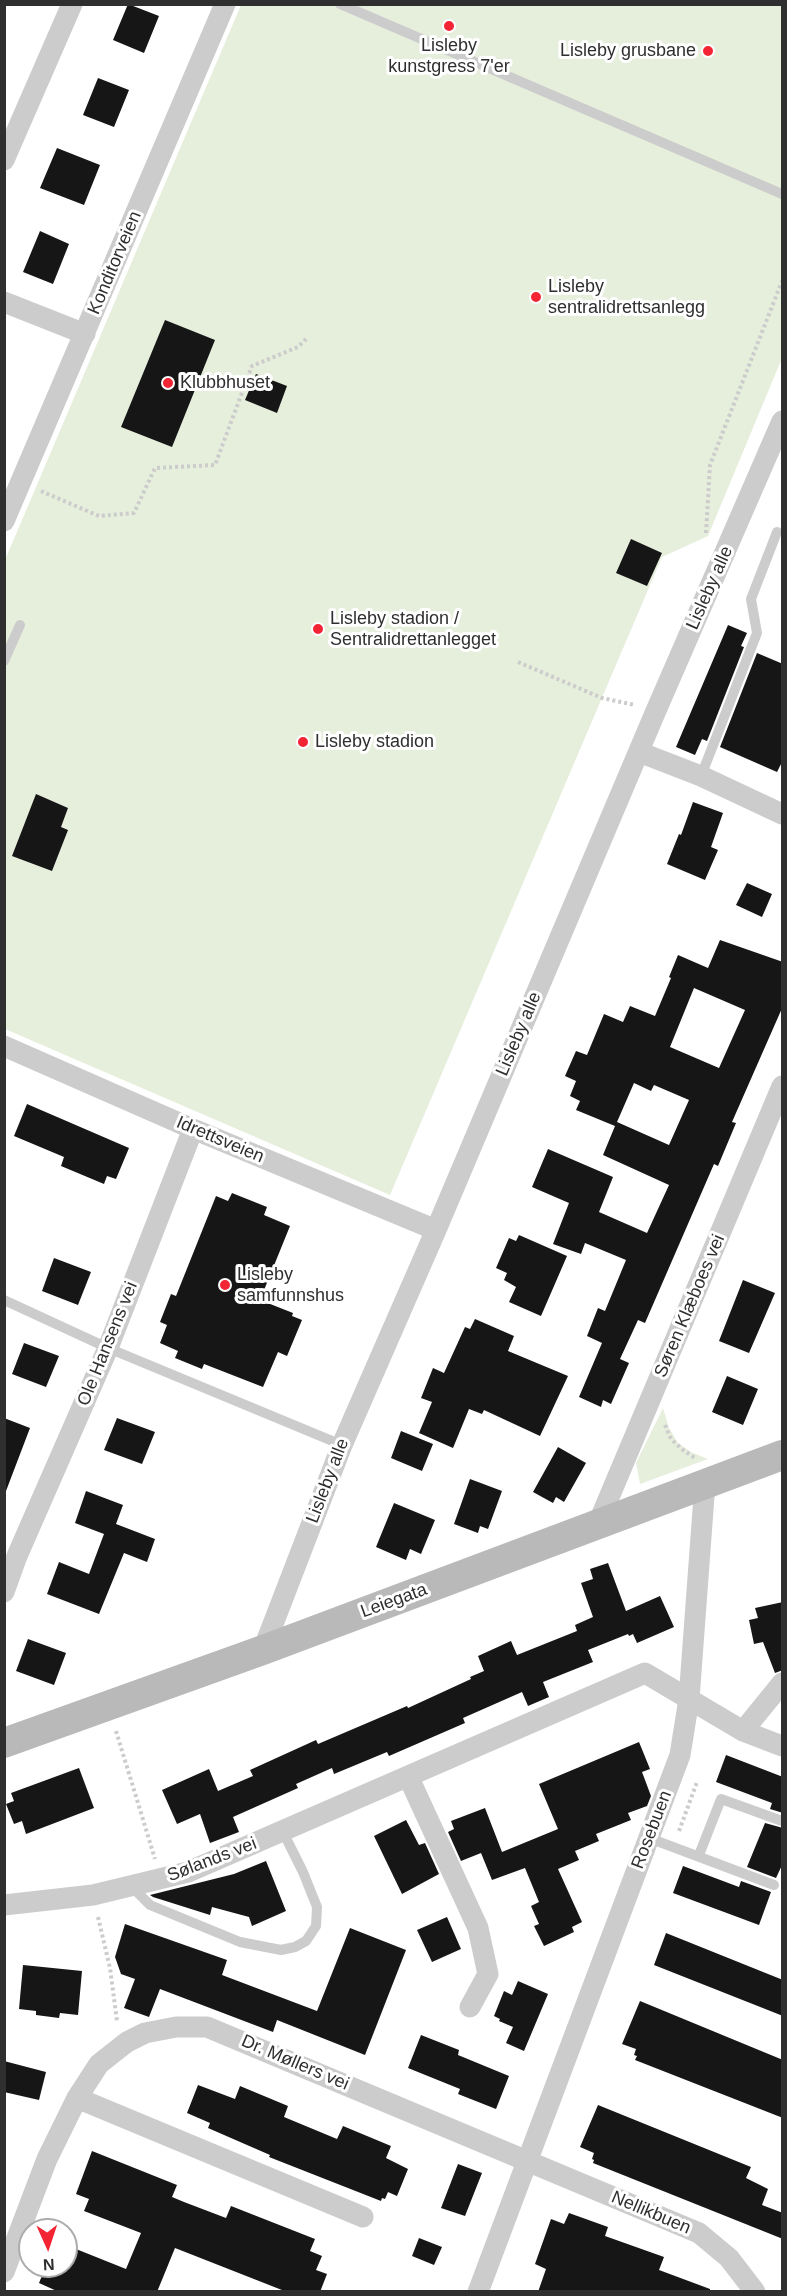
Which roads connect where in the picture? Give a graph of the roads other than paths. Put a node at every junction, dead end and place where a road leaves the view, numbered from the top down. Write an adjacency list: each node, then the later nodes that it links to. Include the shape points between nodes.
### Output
1 (72, 4): 4 (street)
2 (225, 4): 7 (street, Konditorveien)
3 (340, 4): 5 (lane)
4 (4, 160)
5 (783, 194)
6 (4, 302): 7 (street)
7 (85, 334): 9 (street, Konditorveien)
8 (783, 421): 13 (street, Lisleby alle)
9 (4, 521)
10 (777, 532): 14 (lane, via 751,599 757,633)
11 (20, 625): 12 (lane)
12 (4, 661)
13 (639, 752): 14 (street); 20 (street, Lisleby alle)
14 (701, 776): 15 (street)
15 (783, 814)
16 (4, 1046): 19 (street, Idrettsveien)
17 (783, 1086): 18 (street, Søren Klæboes vei)
18 (777, 1112): 26 (street, Søren Klæboes vei)
19 (193, 1129): 20 (street, Idrettsveien); 22 (street, Ole Hansens vei)
20 (436, 1230): 23 (street, Lisleby alle)
21 (4, 1300): 22 (lane)
22 (108, 1348): 23 (lane); 27 (street, Ole Hansens vei)
23 (342, 1445): 29 (street, Lisleby alle)
24 (783, 1455): 25 (street, Leiegata)
25 (705, 1472): 26 (street, Leiegata); 31 (street, Rosebuen)
26 (597, 1526): 29 (street, Leiegata)
27 (11, 1553): 28 (street, Ole Hansens vei)
28 (4, 1592)
29 (263, 1650): 33 (street, Leiegata)
30 (783, 1683): 32 (street)
31 (689, 1699): 32 (street); 35 (street, Sølands vei, via 645,1673); 38 (street, Rosebuen, via 681,1755)
32 (744, 1731): 34 (street)
33 (4, 1743)
34 (783, 1746)
35 (408, 1776): 37 (street, Sølands vei); 43 (street, via 478,1928 488,1974)
36 (783, 1821): 39 (lane, via 721,1799)
37 (284, 1832): 41 (street, Sølands vei, via 188,1872); 41 (lane, via 317,1907 316,1926 306,1941 295,1947 280,1950 240,1942 150,1905)
38 (650, 1838): 39 (lane); 45 (street, Rosebuen)
39 (699, 1855): 40 (lane)
40 (774, 1885)
41 (132, 1887): 42 (street, Sølands vei)
42 (4, 1905)
43 (470, 2007)
44 (77, 2098): 45 (street, Dr. Møllers vei, via 99,2064 127,2042 145,2033 176,2027 207,2027); 46 (street); 47 (street, Dr. Møllers vei, via 48,2159)
45 (529, 2161): 48 (street, Rosebuen); 49 (street, Nellikbuen, via 699,2233 729,2258)
46 (363, 2217)
47 (4, 2272)
48 (478, 2292)
49 (755, 2292)

